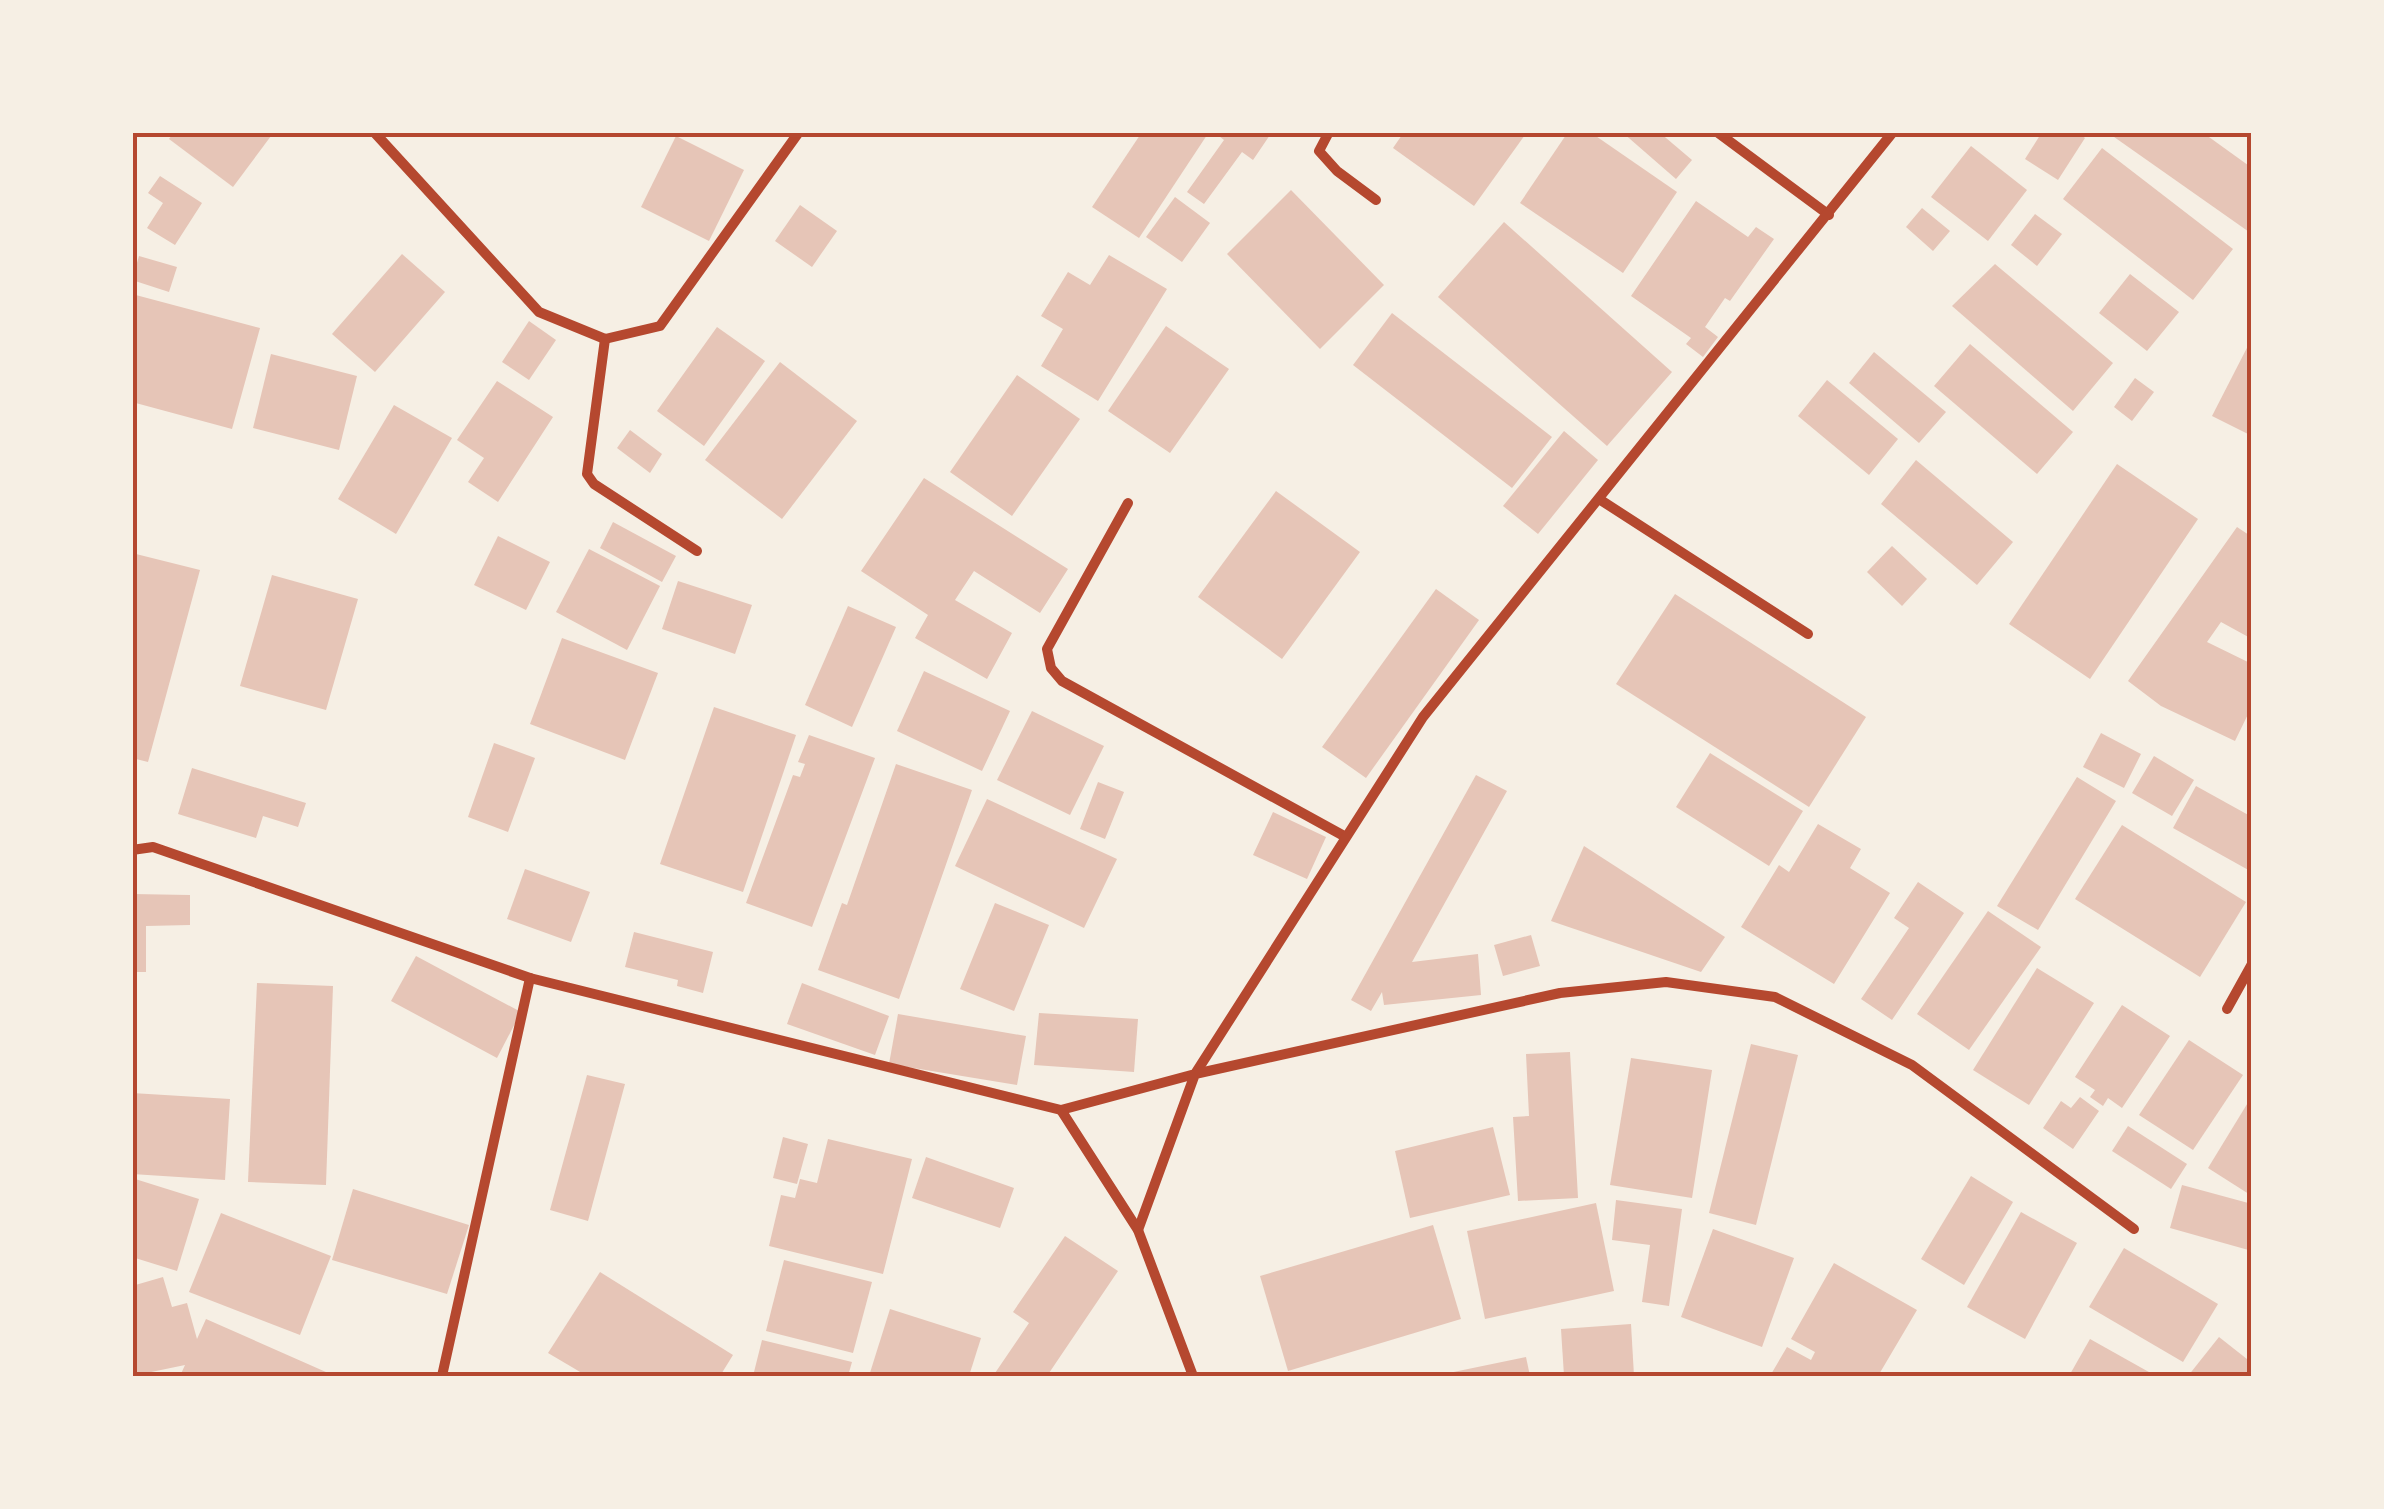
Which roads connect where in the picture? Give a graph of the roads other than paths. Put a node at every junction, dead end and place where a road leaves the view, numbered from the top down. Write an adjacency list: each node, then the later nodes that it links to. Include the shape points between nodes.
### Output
1 (374, 132): 8 (street, via 539,312)
2 (799, 132): 8 (street, via 660,326)
3 (1329, 132): 6 (street, via 1319,151)
4 (1718, 132): 7 (street)
5 (1893, 132): 7 (street)
6 (1376, 200)
7 (1830, 214): 9 (street)
8 (605, 339): 11 (street, via 587,474)
9 (1599, 499): 12 (street); 13 (street, via 1423,717)
10 (1128, 503): 13 (street, via 1047,649 1051,668 1062,681)
11 (697, 551)
12 (1808, 634)
13 (1344, 836): 18 (street)
14 (132, 850): 16 (street, via 153,847)
15 (2252, 964): 17 (street)
16 (530, 978): 19 (street); 22 (street)
17 (2228, 1009)
18 (1195, 1074): 19 (street); 20 (street, via 1560,993 1666,982 1775,998 1912,1065); 21 (street)
19 (1061, 1110): 21 (street)
20 (2134, 1229)
21 (1138, 1230): 23 (street)
22 (442, 1376)
23 (1193, 1376)

